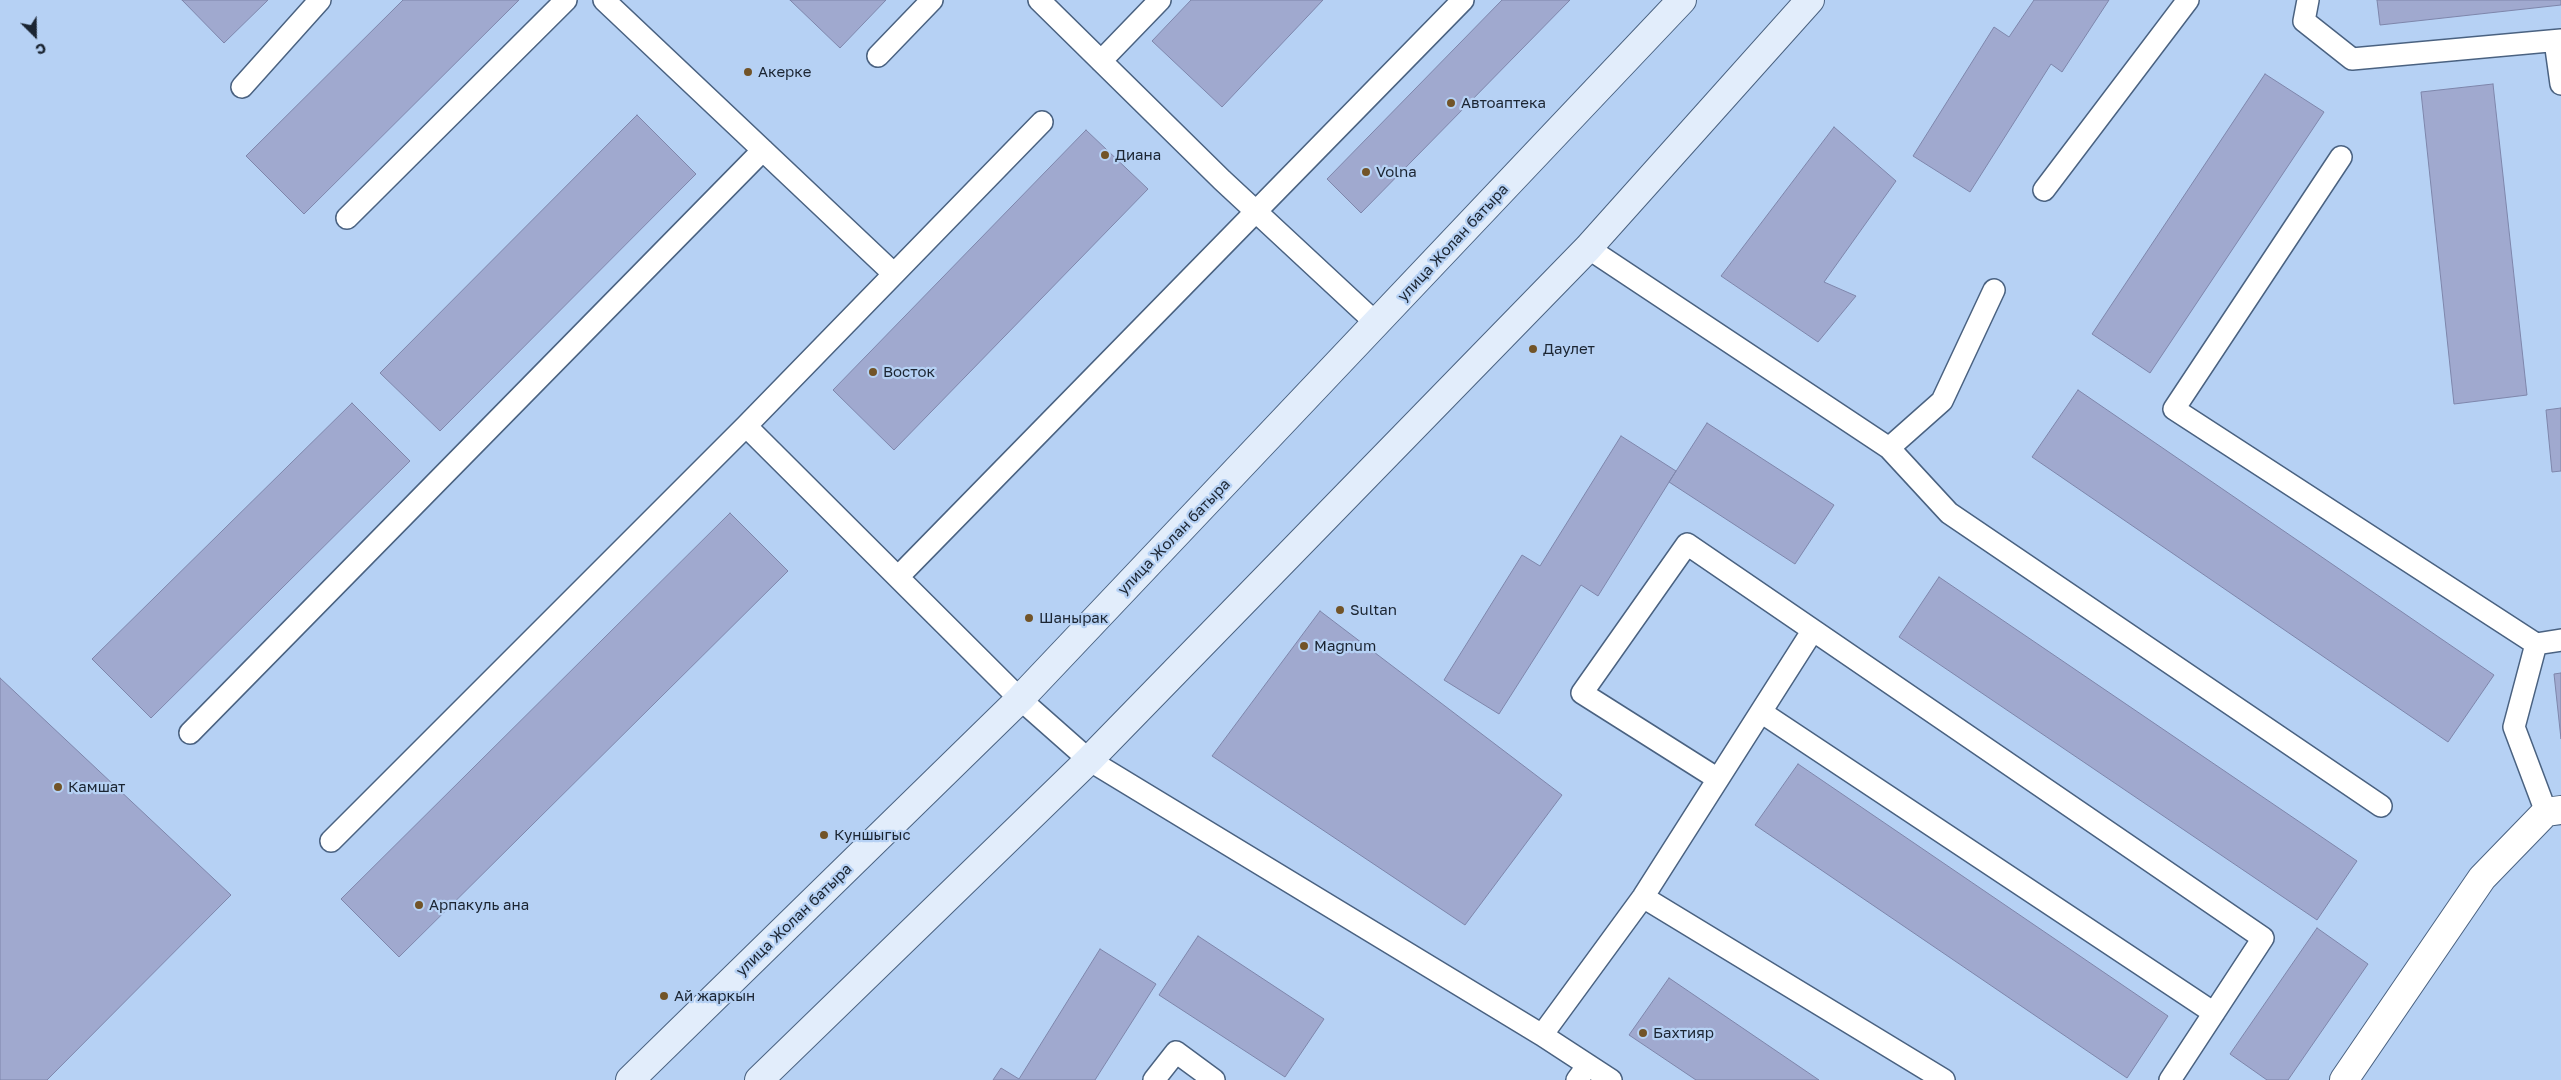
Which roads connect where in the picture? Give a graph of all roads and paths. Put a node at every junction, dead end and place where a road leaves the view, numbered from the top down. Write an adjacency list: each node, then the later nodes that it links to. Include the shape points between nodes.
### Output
1 (320, 0): 16 (lane)
2 (566, 0): 22 (lane)
3 (604, 0): 18 (lane)
4 (932, 0): 13 (lane)
5 (1038, 0): 14 (lane)
6 (1160, 0): 14 (lane)
7 (1463, 0): 21 (lane)
8 (1682, 0): 26 (street, улица Жолан батыра)
9 (1810, 0): 23 (street)
10 (2188, 0): 20 (lane)
11 (2308, 0): 12 (lane, via 2304,21 2352,59)
12 (2558, 41): 15 (lane)
13 (878, 56)
14 (1101, 61): 21 (lane)
15 (2561, 84)
16 (242, 87)
17 (1042, 122): 24 (lane)
18 (763, 150): 24 (lane); 35 (lane)
19 (2341, 157): 32 (lane, via 2174,409)
20 (2044, 190)
21 (1255, 210): 26 (lane); 29 (lane)
22 (347, 218)
23 (1588, 248): 28 (lane); 36 (street)
24 (894, 274): 27 (lane)
25 (1994, 290): 28 (lane, via 1942,401)
26 (1377, 324): 33 (street, улица Жолан батыра)
27 (746, 426): 29 (lane); 40 (lane)
28 (1889, 448): 38 (lane, via 1949,513)
29 (898, 578): 33 (lane)
30 (1813, 630): 34 (lane); 37 (lane, via 1687,544 1582,692); 42 (lane, via 2263,938)
31 (2561, 640): 32 (lane)
32 (2536, 644): 39 (lane, via 2514,727)
33 (1020, 699): 36 (lane); 46 (street, улица Жолан батыра)
34 (1761, 712): 37 (lane); 42 (lane)
35 (190, 733)
36 (1089, 760): 43 (lane); 47 (street)
37 (1718, 779): 41 (lane)
38 (2381, 806)
39 (2554, 811): 52 (street, via 2482,878)
40 (331, 841)
41 (1644, 897): 43 (lane); 51 (lane)
42 (2214, 1014): 45 (lane)
43 (1542, 1034): 44 (lane)
44 (1583, 1072): 50 (lane)
45 (2178, 1078)
46 (630, 1080)
47 (759, 1080)
48 (1154, 1080): 49 (lane, via 1176,1052)
49 (1214, 1080)
50 (1610, 1080)
51 (1944, 1080)
52 (2344, 1080)

